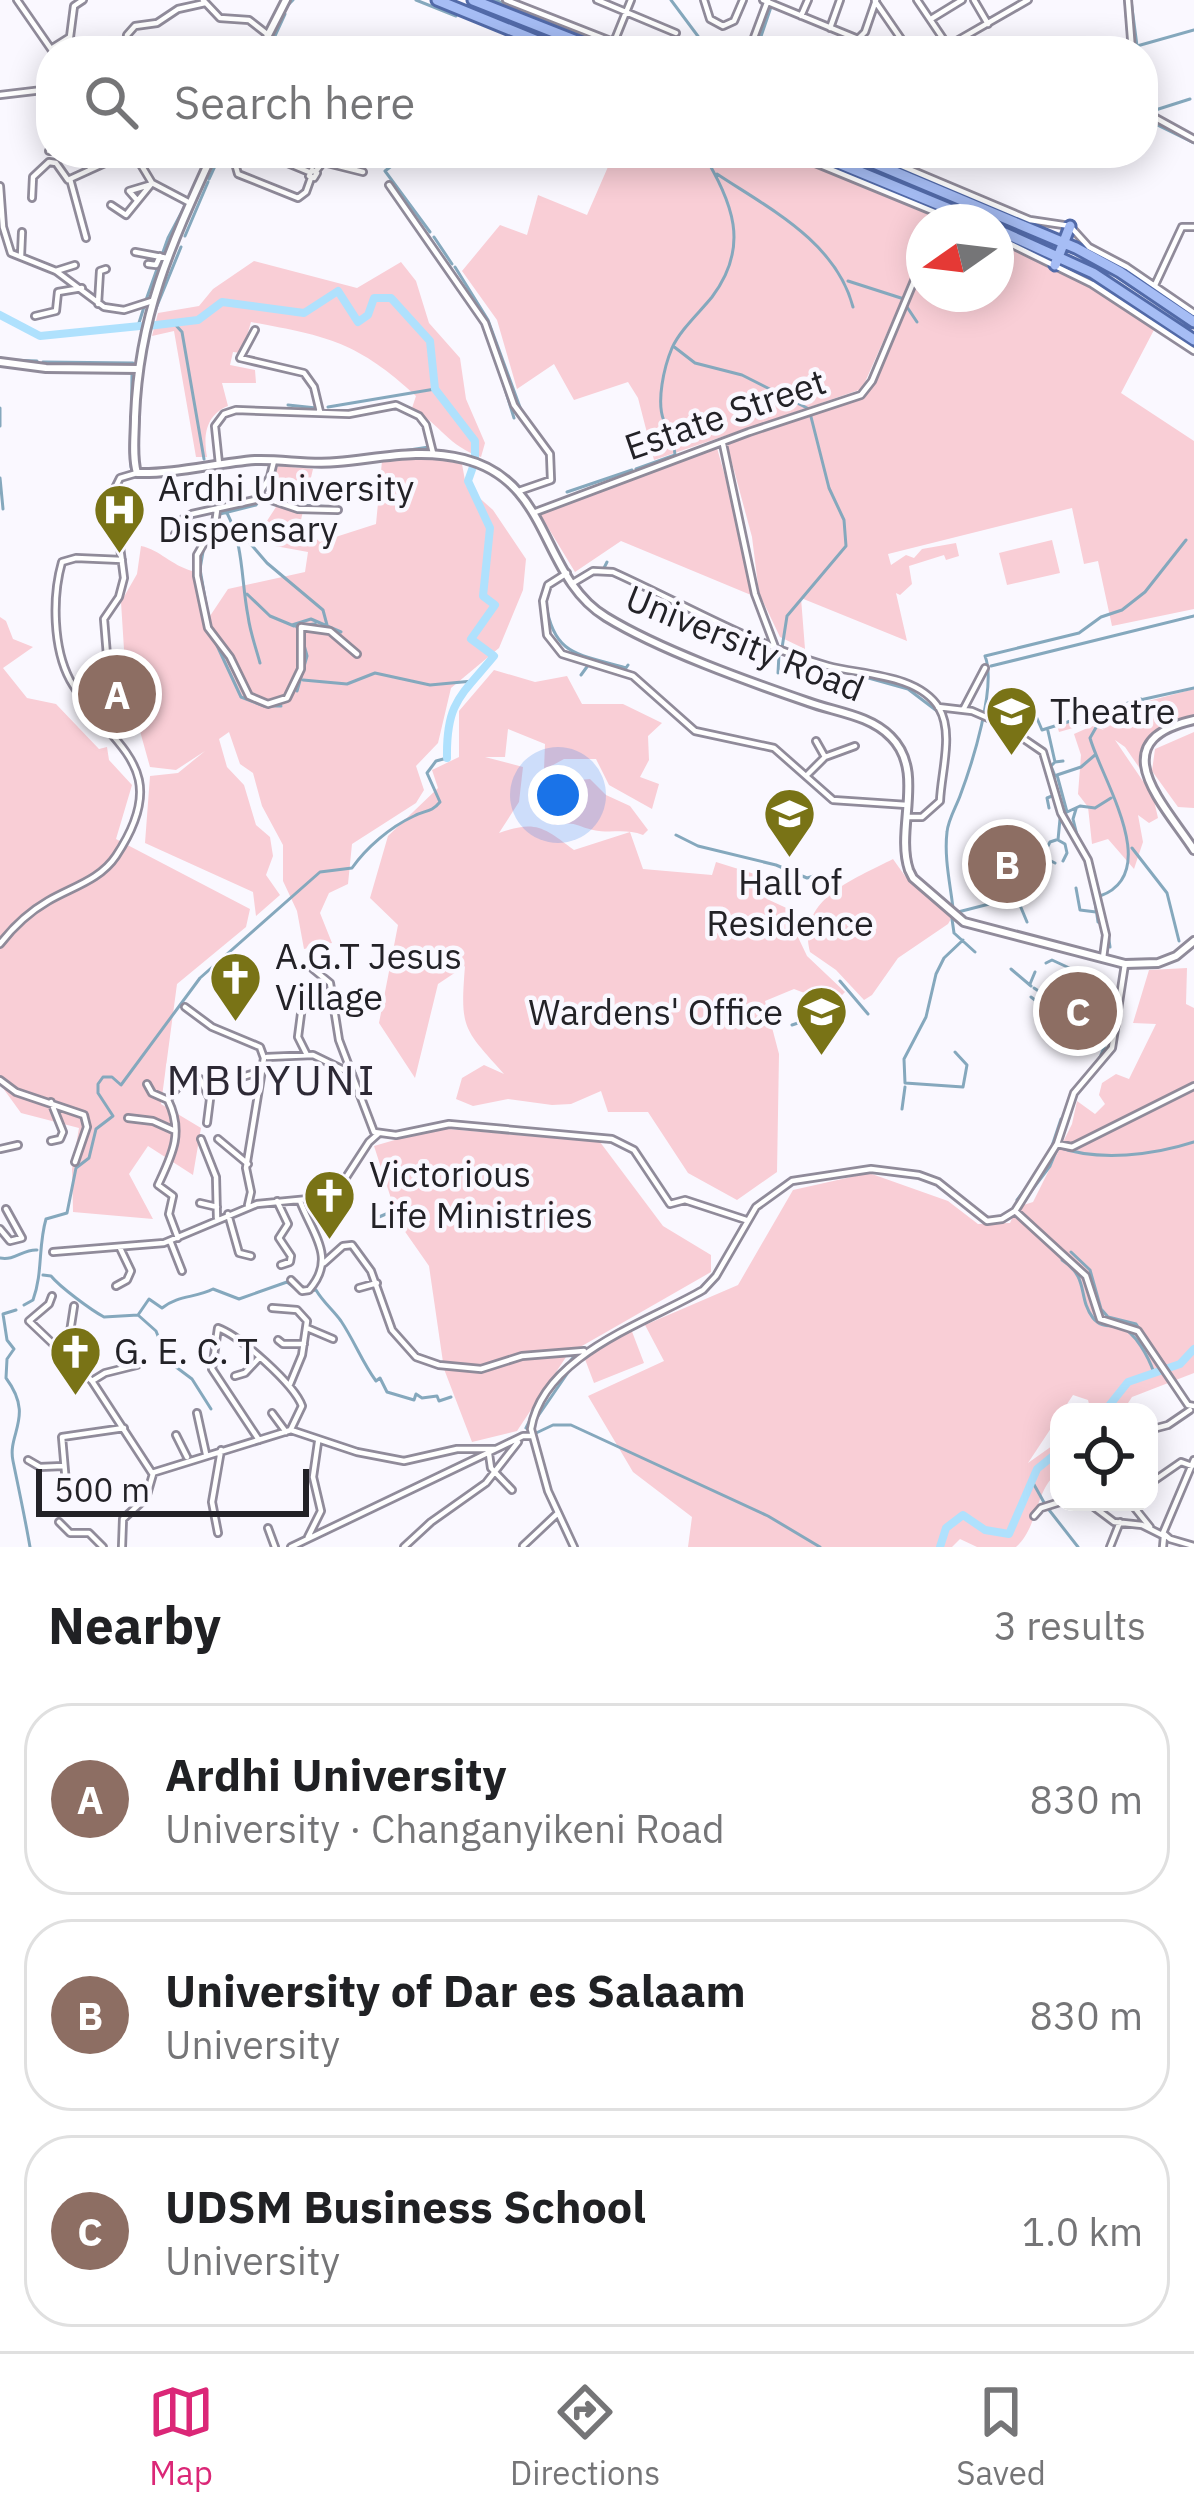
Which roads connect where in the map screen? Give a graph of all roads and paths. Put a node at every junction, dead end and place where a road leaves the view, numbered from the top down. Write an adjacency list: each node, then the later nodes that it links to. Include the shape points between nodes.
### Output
1 (17, 0): 34 (street)
2 (83, 0): 35 (street, via 74,5)
3 (286, 0): 33 (street)
4 (437, 0): 24 (main road)
5 (473, 0): 38 (main road)
6 (506, 0): 22 (street)
7 (596, 0): 26 (street)
8 (631, 0): 26 (street)
9 (704, 0): 10 (street, via 710,19 723,26)
10 (743, 0)
11 (808, 0): 27 (street)
12 (840, 0): 30 (street)
13 (876, 0): 43 (street); 44 (street)
14 (917, 0): 28 (street)
15 (962, 0): 23 (street)
16 (974, 0): 29 (street)
17 (1007, 0): 25 (street)
18 (1028, 0): 25 (street)
19 (1128, 0): 47 (street)
20 (766, 1): 27 (street); 41 (street)
21 (204, 2): 33 (street, via 220,18 249,20); 36 (street)
22 (517, 2): 39 (street)
23 (951, 3): 28 (street)
24 (453, 7): 31 (main road); 31 (main road, via 460,24 470,18)
25 (1012, 10): 29 (street)
26 (626, 12): 32 (street); 40 (street)
27 (801, 16): 30 (street)
28 (930, 20): 45 (street)
29 (988, 24): 46 (street)
30 (830, 28): 42 (street)
31 (520, 32): 37 (main road)
32 (676, 33)
33 (267, 34)
34 (41, 36)
35 (69, 36)
36 (127, 36)
37 (529, 36)
38 (564, 36)
39 (599, 36)
40 (616, 36)
41 (754, 36)
42 (855, 36)
43 (862, 36)
44 (899, 36)
45 (941, 36)
46 (966, 36)
47 (1131, 36)
48 (36, 92): 49 (street)
49 (0, 95)
50 (1158, 119): 51 (street)
51 (1194, 139)
52 (43, 168): 71 (street, via 33,177)
53 (60, 168): 67 (street)
54 (90, 168): 67 (street)
55 (140, 168): 68 (street)
56 (207, 168): 72 (street)
57 (236, 168): 66 (street, via 298,198)
58 (302, 168): 66 (street)
59 (318, 168): 66 (street)
60 (347, 168): 65 (street)
61 (828, 168): 73 (street)
62 (845, 168): 74 (main road)
63 (886, 168): 81 (main road)
64 (907, 168): 76 (street, via 1030,220)
65 (363, 172)
66 (312, 174)
67 (70, 180): 79 (street)
68 (151, 184): 72 (street); 75 (street, via 126,215)
69 (388, 184): 111 (street, via 478,310 514,405 550,454 551,480)
70 (0, 186): 83 (street)
71 (32, 198)
72 (190, 203): 86 (street)
73 (915, 204)
74 (919, 204)
75 (111, 205)
76 (1070, 226): 81 (main road); 92 (street, via 1089,247)
77 (1194, 227): 92 (street, via 1182,227)
78 (22, 232): 85 (street)
79 (86, 238)
80 (1014, 241): 87 (main road)
81 (1064, 242): 87 (main road); 99 (main road)
82 (135, 252): 86 (street)
83 (11, 253): 84 (street); 85 (street)
84 (0, 255)
85 (21, 256): 91 (street)
86 (164, 257): 88 (street); 95 (street)
87 (1056, 261): 101 (main road, via 1119,288); 102 (street)
88 (148, 264)
89 (75, 265): 91 (street)
90 (106, 268): 96 (street)
91 (56, 271): 93 (street)
92 (1155, 285): 97 (street)
93 (82, 288): 96 (street); 98 (street, via 58,292 56,311)
94 (906, 299): 106 (street, Estate Street, via 868,389)
95 (152, 301): 96 (street, via 120,310); 104 (street)
96 (98, 304)
97 (1194, 313)
98 (35, 316)
99 (1194, 322)
100 (255, 330): 105 (street, via 241,359 304,373)
101 (1194, 340)
102 (1194, 351)
103 (0, 362): 104 (street)
104 (139, 369): 110 (street)
105 (320, 412): 107 (street, via 406,408 427,425); 109 (street, via 224,414 214,426)
106 (723, 444): 115 (street, Estate Street); 120 (street, via 755,594)
107 (433, 453): 108 (street); 111 (street, University Road, via 483,464)
108 (274, 460): 109 (street); 112 (street)
109 (219, 464): 110 (street)
110 (137, 473): 117 (street, via 120,478 112,501)
111 (519, 491): 115 (street, University Road)
112 (259, 496): 113 (street); 114 (street)
113 (218, 510): 116 (street, via 186,517); 121 (street, via 197,555 197,576 208,628 249,696 268,704 287,698 301,669 301,626 330,631)
114 (338, 510)
115 (532, 513): 118 (street, University Road)
116 (175, 534)
117 (122, 560): 123 (street, via 122,590 104,619 111,688); 123 (street, via 76,558 60,567 58,645)
118 (567, 573): 119 (street, University Road); 130 (street, via 543,597 544,627 556,649 633,676 695,731 774,748)
119 (573, 583): 120 (street, via 592,571 613,572); 131 (street, University Road, via 610,620 886,732 905,761)
120 (775, 647): 124 (street, via 910,686)
121 (357, 654)
122 (985, 668): 125 (street)
123 (90, 707): 135 (street, via 137,770 127,836 107,867 27,915)
124 (938, 707): 125 (street); 132 (street, via 946,742 940,801 922,817)
125 (963, 710): 136 (street, via 1003,724 1043,752 1061,813 1088,860 1106,935)
126 (1194, 720): 133 (street, via 1154,738 1144,763 1150,787)
127 (816, 741): 129 (street)
128 (856, 746): 129 (street)
129 (825, 758): 130 (street)
130 (808, 774): 131 (street, via 838,802)
131 (907, 805): 132 (street, University Road)
132 (907, 817): 136 (street, University Road, via 913,878 964,922)
133 (1194, 850)
134 (1194, 941): 137 (street, via 1158,963)
135 (0, 944)
136 (1103, 958): 137 (street, University Road)
137 (1125, 964): 158 (street, via 1113,1046 1074,1093)
138 (313, 969): 144 (street, via 331,983)
139 (302, 1006): 141 (street, via 298,1037)
140 (184, 1007): 142 (street, via 260,1047)
141 (308, 1055): 142 (street); 144 (street)
142 (264, 1058): 143 (street)
143 (262, 1072): 145 (street); 162 (street)
144 (352, 1074): 154 (street)
145 (242, 1077)
146 (0, 1080): 150 (street)
147 (147, 1084): 149 (street)
148 (1194, 1086): 158 (street, via 1084,1142)
149 (168, 1100): 152 (street, via 200,1079 210,1099); 153 (street)
150 (51, 1102): 157 (street, via 63,1132); 161 (street, via 86,1118)
151 (128, 1118): 153 (street)
152 (208, 1123)
153 (173, 1130): 174 (street, via 175,1152 158,1186 172,1195)
154 (378, 1134): 164 (street, via 343,1182); 172 (street, via 448,1124 612,1139 634,1150 670,1204 685,1200)
155 (218, 1138): 162 (street)
156 (202, 1139): 166 (street)
157 (51, 1141)
158 (1057, 1144): 169 (street)
159 (18, 1145): 160 (street)
160 (0, 1149)
161 (75, 1162)
162 (248, 1163): 167 (street)
163 (277, 1201): 164 (street); 167 (street); 179 (street, via 288,1224 279,1238 291,1256)
164 (300, 1201): 178 (street)
165 (200, 1202): 166 (street)
166 (217, 1207): 171 (street)
167 (248, 1207): 170 (street)
168 (6, 1209): 173 (street, via 22,1238 10,1241)
169 (1015, 1211): 172 (street, via 987,1221 932,1179 871,1169 786,1183); 199 (street, via 1086,1276 1100,1319 1134,1328)
170 (228, 1214): 171 (street); 177 (street, via 239,1253)
171 (217, 1218): 174 (street)
172 (746, 1220): 192 (street, via 703,1290)
173 (0, 1228)
174 (174, 1240): 175 (street); 180 (street)
175 (120, 1248): 176 (street); 183 (street, via 131,1271)
176 (53, 1252)
177 (251, 1256)
178 (324, 1263): 181 (street, via 309,1290); 182 (street, via 352,1245)
179 (281, 1265)
180 (182, 1271)
181 (291, 1280)
182 (376, 1283): 184 (street); 192 (street, via 392,1330 420,1359 481,1369 521,1355)
183 (116, 1286)
184 (359, 1288)
185 (52, 1296): 193 (street, via 29,1321)
186 (74, 1306): 193 (street)
187 (272, 1307): 188 (street, via 301,1312)
188 (307, 1328): 189 (street); 191 (street)
189 (333, 1339)
190 (278, 1340): 191 (street)
191 (304, 1344): 198 (street)
192 (584, 1351): 205 (street, via 547,1396)
193 (66, 1358): 197 (street)
194 (260, 1358): 196 (street); 198 (street); 208 (street, via 224,1329 215,1331 212,1369)
195 (136, 1365): 197 (street)
196 (235, 1376)
197 (92, 1381): 202 (street)
198 (290, 1384): 204 (street, via 302,1406)
199 (1192, 1410): 203 (street)
200 (196, 1413): 213 (street)
201 (272, 1413): 204 (street)
202 (124, 1428): 217 (street, via 62,1437); 218 (street)
203 (1158, 1428)
204 (288, 1431): 208 (street); 209 (street)
205 (532, 1433): 207 (street); 226 (street)
206 (176, 1436): 215 (street)
207 (521, 1437): 210 (street); 219 (street)
208 (259, 1440): 211 (street)
209 (318, 1442): 210 (street, via 404,1461); 235 (street, via 313,1477 322,1510)
210 (496, 1449): 212 (street)
211 (221, 1450): 213 (street); 232 (street, via 212,1502)
212 (489, 1454): 219 (street); 235 (street)
213 (207, 1456): 215 (street)
214 (28, 1460): 217 (street)
215 (188, 1460): 218 (street)
216 (1193, 1463): 220 (street); 234 (street)
217 (63, 1466): 221 (street)
218 (153, 1474): 240 (street, via 146,1498 123,1519)
219 (495, 1474): 222 (street); 243 (street)
220 (1158, 1478)
221 (66, 1483)
222 (512, 1490)
223 (1050, 1505): 227 (street)
224 (1101, 1511): 229 (street)
225 (1137, 1511): 230 (street)
226 (558, 1514): 237 (street); 244 (street)
227 (1034, 1516)
228 (59, 1522): 239 (street)
229 (1120, 1522): 230 (street); 245 (street)
230 (1150, 1527): 234 (street)
231 (268, 1528): 241 (street)
232 (218, 1533)
233 (1194, 1535): 236 (street)
234 (1164, 1536): 236 (street); 246 (street)
235 (308, 1537): 242 (street)
236 (1186, 1543): 238 (street)
237 (524, 1546)
238 (1194, 1546)
239 (103, 1547)
240 (122, 1547)
241 (275, 1547)
242 (291, 1547)
243 (404, 1547)
244 (574, 1547)
245 (1110, 1547)
246 (1163, 1547)

